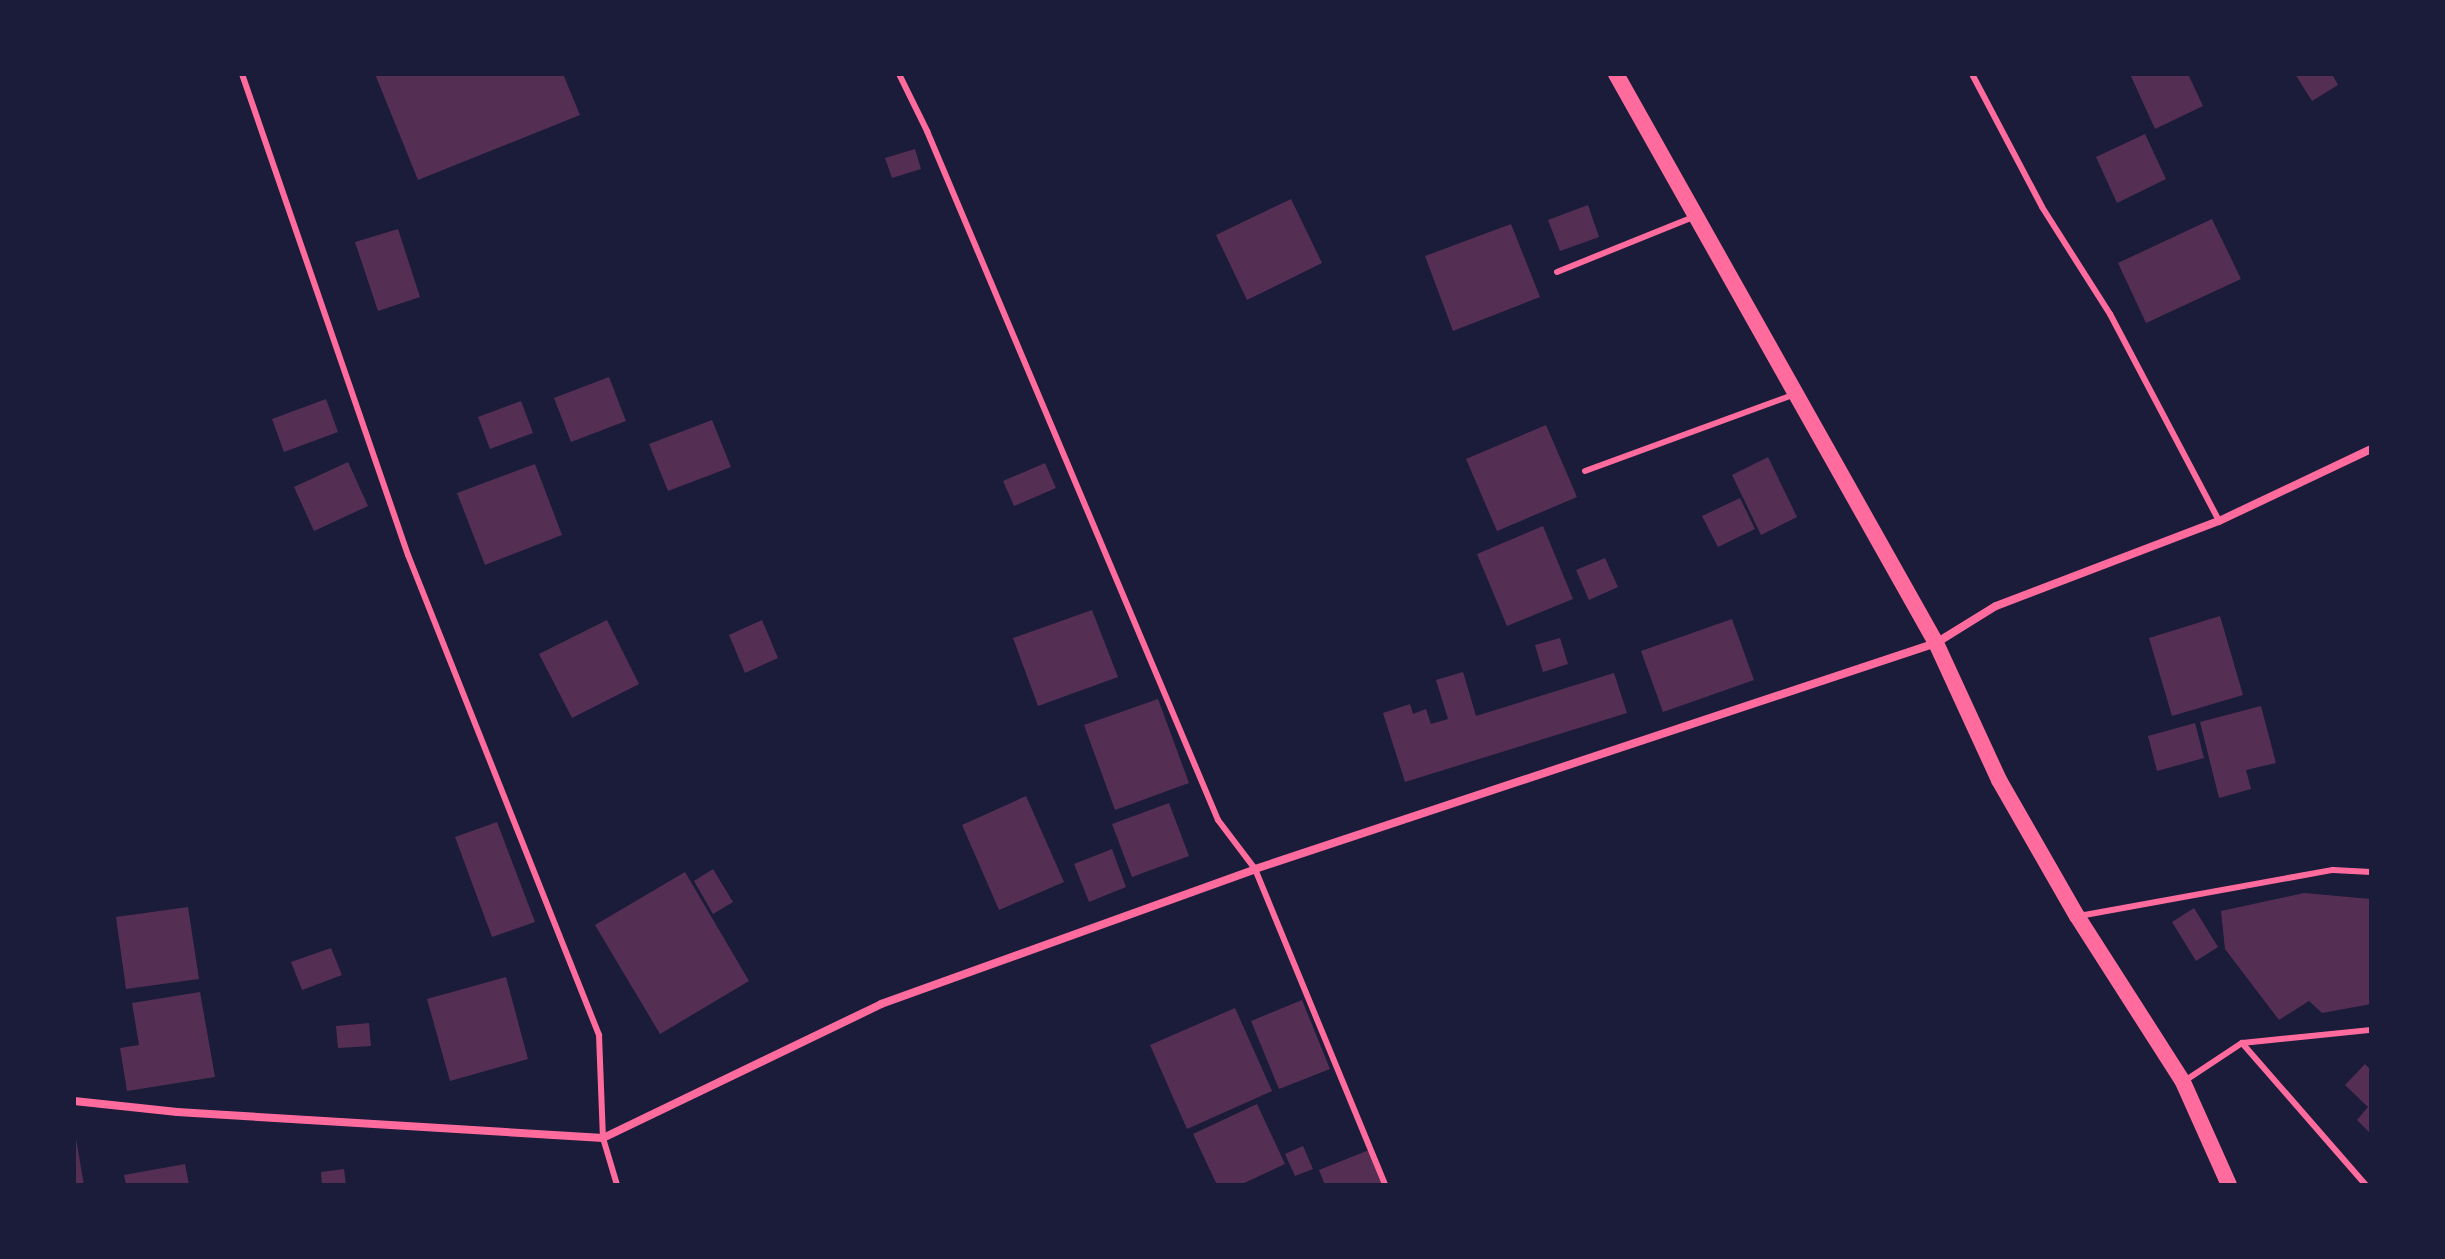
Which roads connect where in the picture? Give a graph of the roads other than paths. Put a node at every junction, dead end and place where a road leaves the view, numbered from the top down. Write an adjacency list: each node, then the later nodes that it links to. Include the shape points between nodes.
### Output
1 (242, 74): 19 (lane, via 408,555 599,1035)
2 (899, 74): 12 (lane, via 1218,820)
3 (1616, 74): 5 (main road)
4 (1972, 74): 10 (lane, via 2042,207 2110,314)
5 (1696, 216): 6 (lane); 7 (main road)
6 (1557, 272)
7 (1798, 393): 9 (lane); 11 (main road)
8 (2371, 449): 10 (street)
9 (1585, 471)
10 (2219, 521): 11 (street, via 1996,606)
11 (1936, 643): 12 (street); 14 (main road, via 1999,780)
12 (1255, 869): 19 (street, via 881,1004); 21 (lane)
13 (2371, 872): 14 (lane, via 2333,870)
14 (2077, 916): 17 (main road)
15 (2371, 1030): 16 (lane)
16 (2242, 1043): 17 (lane); 23 (lane)
17 (2183, 1082): 22 (main road)
18 (74, 1101): 19 (street)
19 (603, 1138): 20 (lane)
20 (617, 1185)
21 (1385, 1185)
22 (2229, 1185)
23 (2366, 1185)

